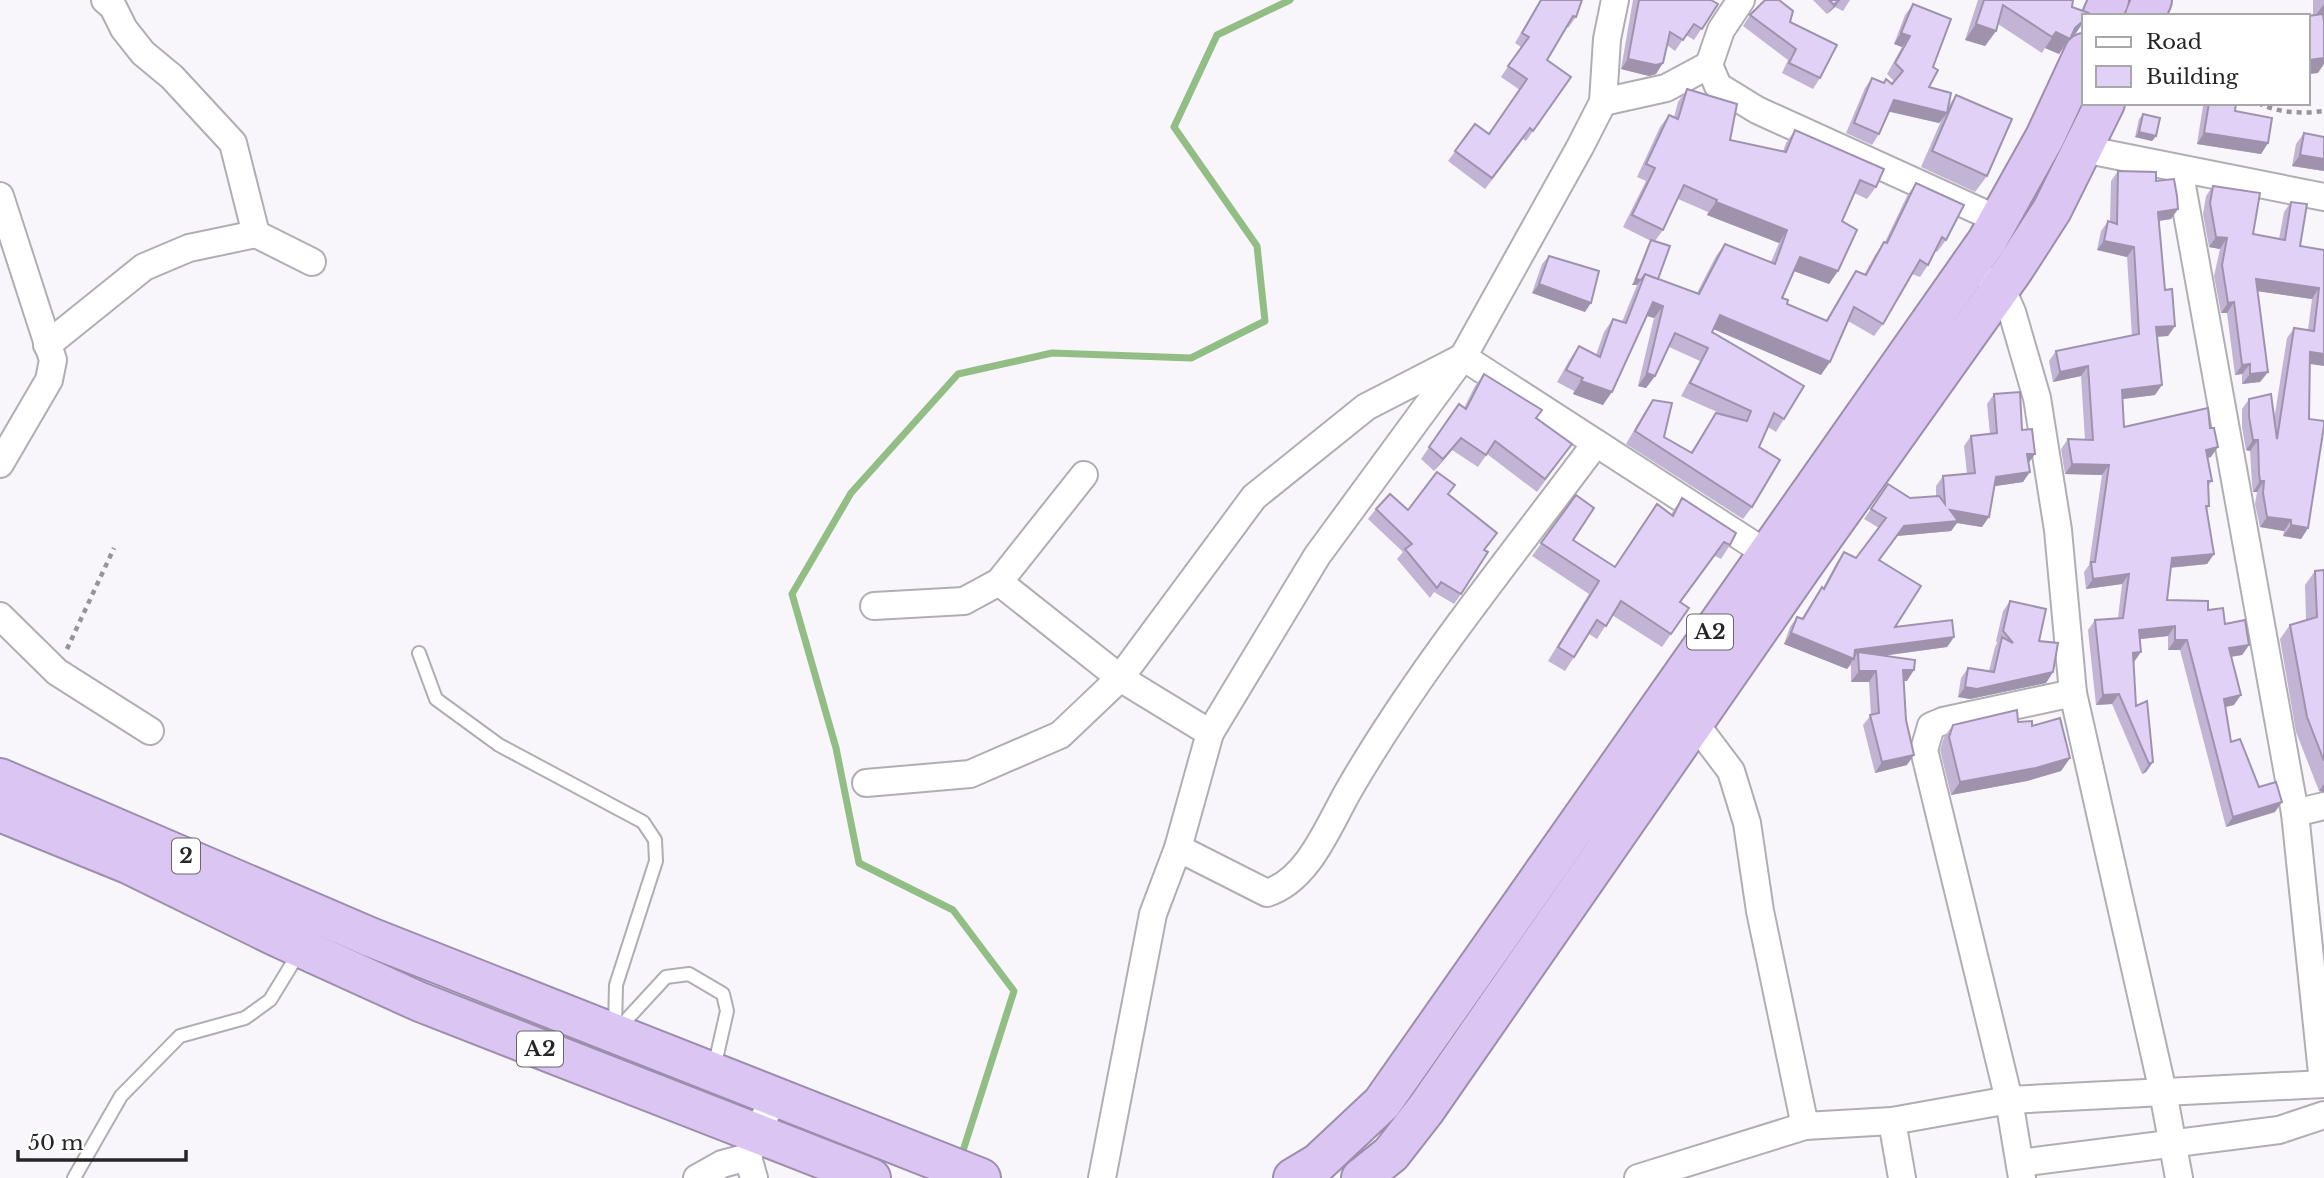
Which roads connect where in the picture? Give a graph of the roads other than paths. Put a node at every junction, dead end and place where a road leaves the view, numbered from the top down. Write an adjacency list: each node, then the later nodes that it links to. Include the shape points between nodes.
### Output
1 (105, 0): 13 (street, via 143,54 172,77 233,143)
2 (1615, 0): 6 (street)
3 (1741, 0): 5 (street, via 1721,30)
4 (2082, 57): 12 (highway, A2)
5 (1709, 65): 6 (street, via 1666,88); 12 (street, via 1718,86 1756,110)
6 (1603, 102): 18 (street)
7 (2104, 105): 8 (highway, A2)
8 (2083, 149): 9 (street); 16 (highway, A2, via 2052,210)
9 (2179, 169): 11 (street); 37 (street)
10 (0, 195): 17 (street)
11 (2324, 197)
12 (1999, 220): 15 (highway, A2)
13 (256, 234): 14 (street); 17 (street, via 189,248 144,267)
14 (312, 262)
15 (1969, 267): 16 (street); 22 (highway, A2)
16 (2001, 287): 28 (street, via 2037,398 2058,530); 30 (highway, A2)
17 (47, 345): 20 (street, via 53,360 49,380)
18 (1463, 357): 19 (street); 27 (street, via 1366,407 1254,497); 32 (street, via 1317,556)
19 (1596, 443): 22 (street); 38 (street, via 1392,717 1305,866 1284,888 1267,893)
20 (0, 464)
21 (1084, 475): 23 (street)
22 (1766, 553): 29 (highway, A2)
23 (999, 582): 24 (street, via 964,601); 27 (street)
24 (874, 606)
25 (0, 616): 31 (street, via 57,672)
26 (419, 653): 42 (lane, via 436,699 499,745 643,822 655,840 656,861 616,985)
27 (1120, 678): 32 (street); 34 (street, via 1060,736 970,774)
28 (2073, 693): 45 (street); 47 (street, via 1943,721 1931,726 1926,736 1924,750)
29 (1664, 700): 30 (street); 60 (highway, A2, via 1382,1103 1318,1163)
30 (1694, 722): 50 (street, via 1731,771 1747,823 1760,911); 61 (highway, A2, via 1426,1109 1391,1154)
31 (150, 731)
32 (1210, 733): 38 (street)
33 (0, 778): 39 (highway)
34 (866, 783)
35 (2324, 806): 37 (street)
36 (0, 811): 39 (highway)
37 (2295, 813): 44 (street)
38 (1178, 848): 59 (street, via 1153,914)
39 (132, 849): 40 (highway, 2)
40 (228, 892): 41 (highway, A2); 42 (highway, A2, via 370,937)
41 (302, 948): 52 (highway, A2); 56 (lane, via 271,1000 245,1018 180,1037 121,1096)
42 (615, 1032): 43 (highway, A2); 43 (lane, via 666,977 689,974 723,994 727,1011)
43 (712, 1073): 46 (highway, A2)
44 (2324, 1084): 45 (street)
45 (2163, 1092): 47 (street); 51 (street)
46 (773, 1097): 52 (street); 58 (highway, A2)
47 (2009, 1100): 49 (street); 54 (street)
48 (2324, 1115): 51 (street, via 2279,1130)
49 (1892, 1121): 50 (street); 63 (street)
50 (1805, 1126): 53 (street)
51 (2173, 1145): 54 (street); 64 (street)
52 (753, 1156): 55 (highway, A2); 57 (street, via 722,1164)
53 (1699, 1170): 62 (street, via 1677,1163)
54 (2021, 1171)
55 (869, 1177)
56 (74, 1178)
57 (697, 1178)
58 (981, 1178)
59 (1102, 1178)
60 (1293, 1178)
61 (1361, 1178)
62 (1638, 1178)
63 (1902, 1178)
64 (2179, 1178)

